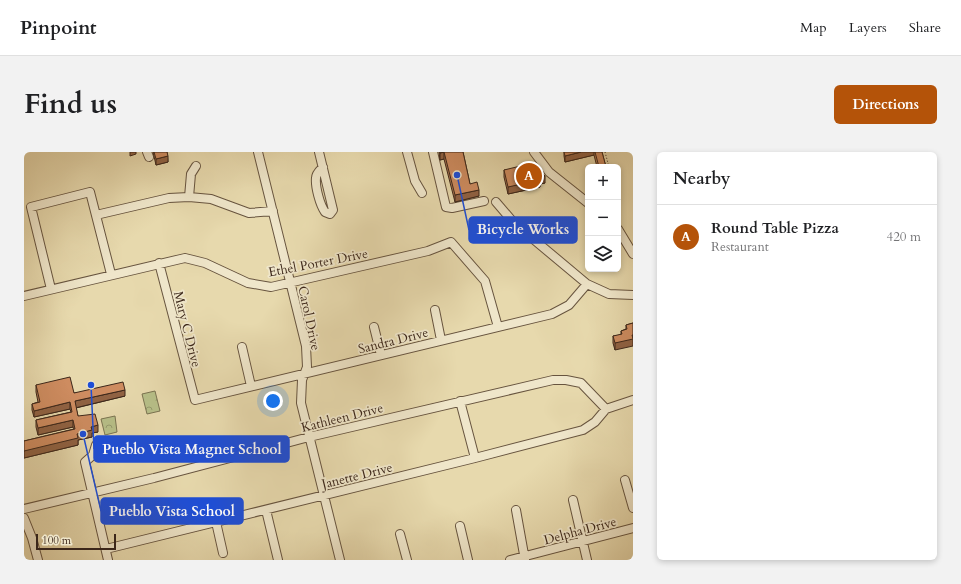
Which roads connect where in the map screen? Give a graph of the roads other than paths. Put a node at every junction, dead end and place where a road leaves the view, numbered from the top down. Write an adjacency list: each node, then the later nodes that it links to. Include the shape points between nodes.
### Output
1 (258, 152): 13 (street, Carol Drive)
2 (319, 152): 7 (street)
3 (407, 152): 8 (street, via 415,181)
4 (433, 152): 10 (street, via 446,207)
5 (534, 152): 11 (street, via 550,172)
6 (196, 166): 9 (street, via 191,174)
7 (323, 167): 7 (street, via 316,180 322,207 330,214 333,210)
8 (422, 193)
9 (189, 197): 13 (street, via 211,199 249,213); 14 (street, via 169,198)
10 (484, 201)
11 (585, 201)
12 (496, 202): 20 (street, via 514,223)
13 (273, 211): 19 (street, Carol Drive)
14 (96, 215): 18 (street); 21 (street, via 90,192 31,207)
15 (621, 234): 16 (street)
16 (633, 254)
17 (159, 263): 18 (street, Ethel Porter Drive); 19 (street, Ethel Porter Drive, via 185,258 205,263 248,283 271,286); 32 (street, Mary C Drive)
18 (111, 274): 21 (street, Ethel Porter Drive)
19 (290, 282): 25 (street, Ethel Porter Drive, via 428,251 451,242 485,280); 30 (street, Carol Drive, via 306,346)
20 (587, 284): 22 (street, via 609,294); 25 (street, Sandra Drive, via 570,304 552,314)
21 (51, 289): 23 (street, Ethel Porter Drive)
22 (633, 294)
23 (24, 296)
24 (435, 310): 27 (street)
25 (498, 326): 27 (street, Sandra Drive)
26 (374, 327): 29 (street)
27 (441, 340): 29 (street, Sandra Drive)
28 (242, 347): 31 (street)
29 (381, 355): 30 (street, Sandra Drive)
30 (305, 374): 31 (street, Sandra Drive); 36 (street, Carol Drive, via 302,380 301,403)
31 (251, 386): 32 (street, Sandra Drive)
32 (195, 400)
33 (633, 400): 35 (street)
34 (460, 401): 35 (street, Kathleen Drive, via 553,380 566,380 581,383); 36 (street, Kathleen Drive); 38 (street)
35 (606, 408): 38 (street, Janette Drive, via 583,430)
36 (309, 437): 40 (street, Kathleen Drive); 41 (street, Carol Drive)
37 (96, 445): 40 (street, via 94,455 85,462)
38 (475, 458): 41 (street, Janette Drive)
39 (625, 480): 43 (street)
40 (92, 492): 44 (street, Kathleen Drive); 53 (street)
41 (324, 495): 45 (street, Janette Drive); 59 (street, Carol Drive)
42 (573, 500): 52 (street)
43 (633, 508)
44 (24, 509)
45 (266, 510): 48 (street, Janette Drive); 58 (street)
46 (516, 510): 55 (street)
47 (24, 518): 56 (street)
48 (216, 522): 53 (street, Janette Drive); 54 (street)
49 (460, 526): 61 (street)
50 (633, 528): 52 (street, Delpha Drive)
51 (400, 534): 60 (street)
52 (583, 542): 55 (street, Delpha Drive); 63 (street)
53 (106, 549): 57 (street)
54 (223, 553)
55 (525, 559): 62 (street, Delpha Drive)
56 (38, 560)
57 (108, 560)
58 (278, 560)
59 (340, 560)
60 (407, 560)
61 (468, 560)
62 (510, 560)
63 (587, 560)

